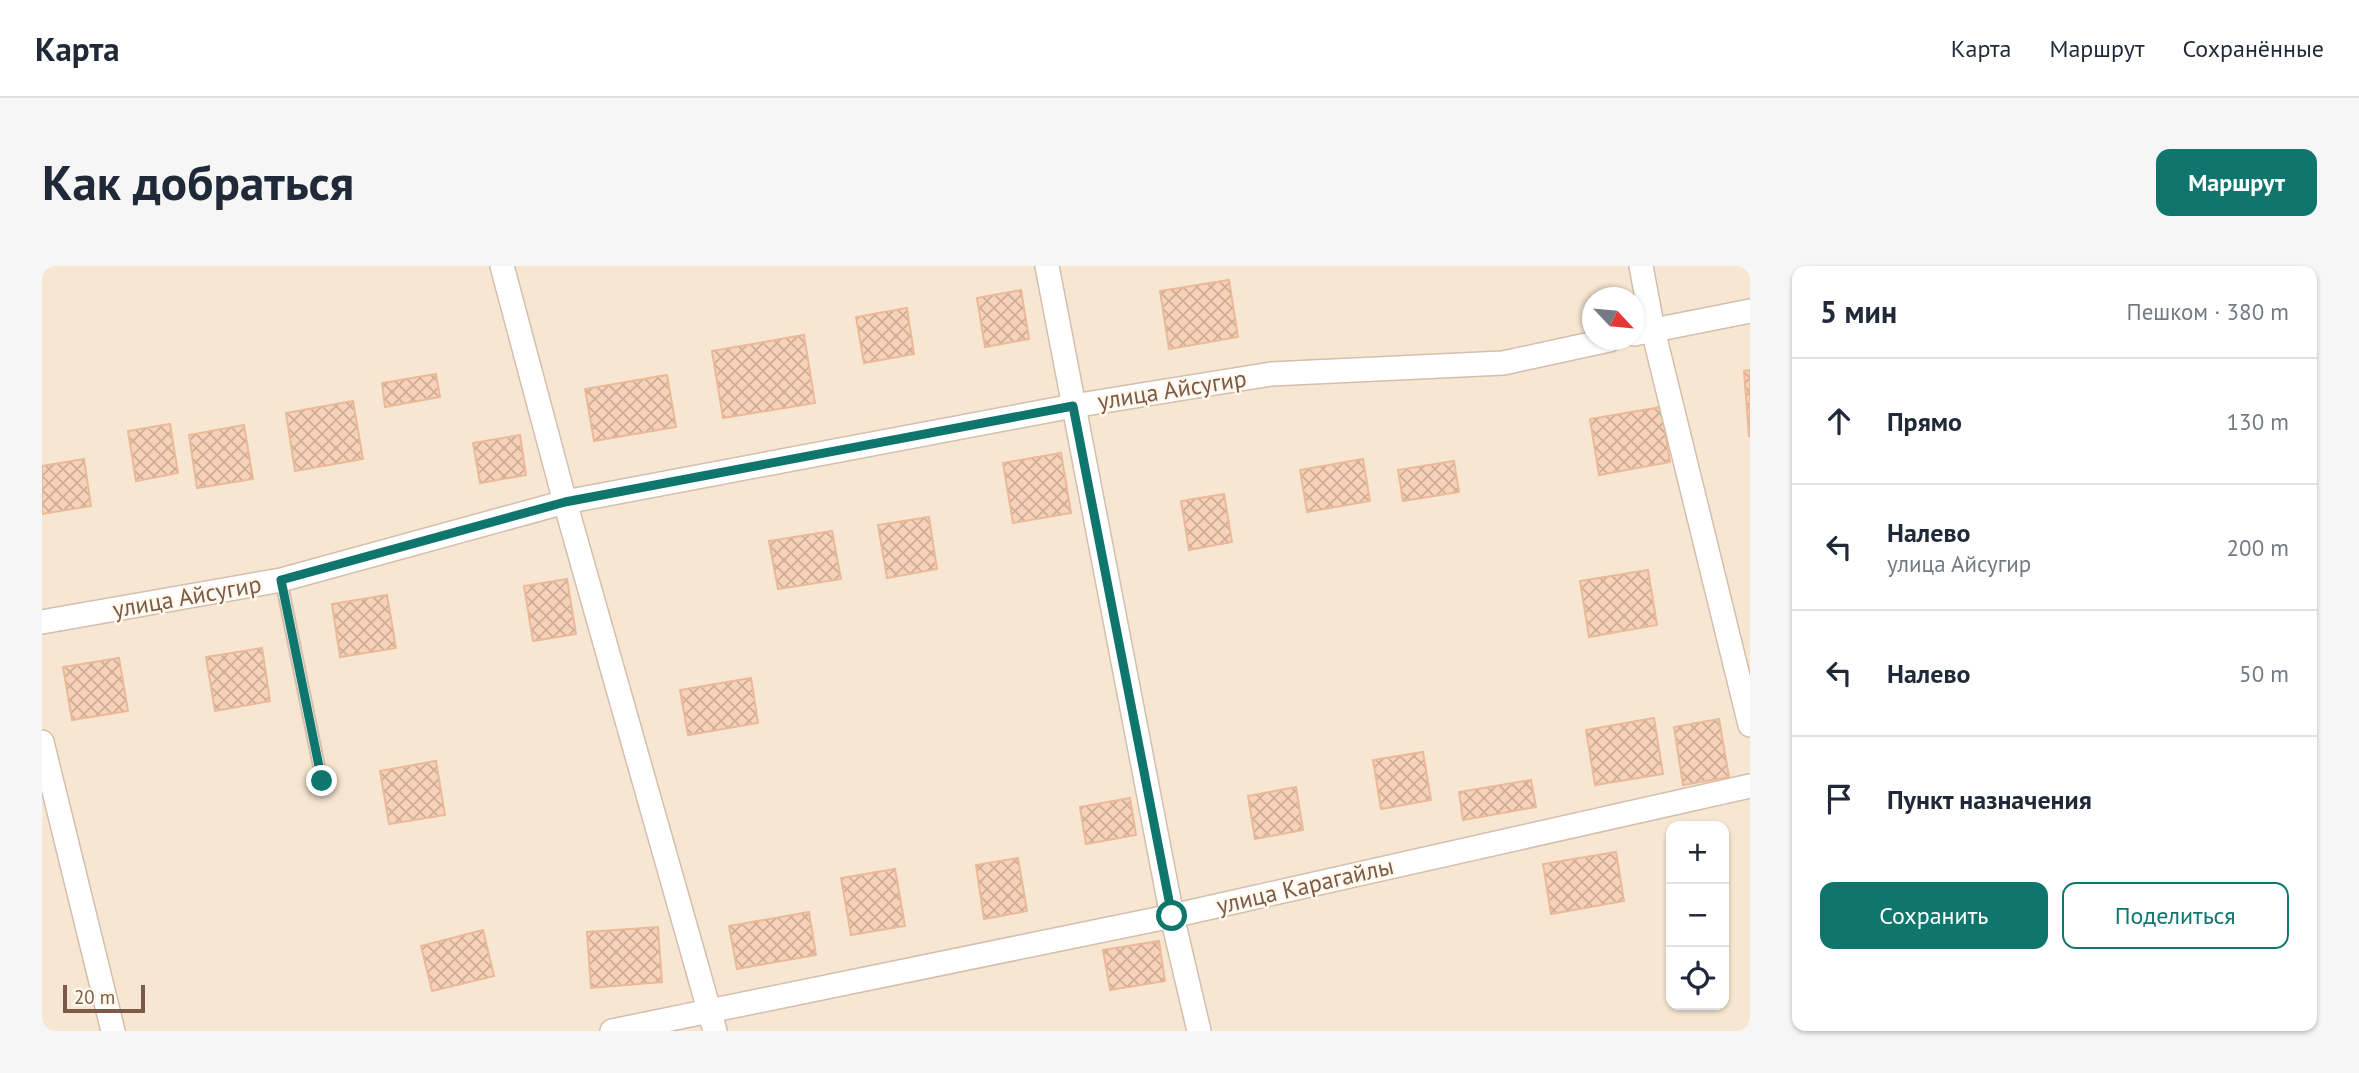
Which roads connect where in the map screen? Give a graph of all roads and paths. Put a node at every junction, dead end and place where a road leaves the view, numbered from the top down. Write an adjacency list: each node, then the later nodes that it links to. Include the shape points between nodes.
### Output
1 (502, 266): 10 (street)
2 (1047, 266): 9 (street)
3 (1641, 266): 4 (street)
4 (1642, 287)
5 (1750, 312): 6 (street)
6 (1645, 332)
7 (1645, 336): 13 (street)
8 (1582, 346): 9 (street, улица Айсугир, via 1503,363 1272,374)
9 (1073, 406): 10 (street, улица Айсугир); 17 (street)
10 (565, 502): 11 (street, улица Айсугир); 18 (street)
11 (281, 580): 12 (street, улица Айсугир); 15 (lane)
12 (42, 622)
13 (1750, 726)
14 (42, 742): 19 (street)
15 (322, 781)
16 (1750, 786): 17 (street, улица Карагайлы)
17 (1172, 916): 18 (street, улица Карагайлы); 21 (street)
18 (713, 1021): 20 (street, улица Карагайлы)
19 (113, 1031)
20 (612, 1031)
21 (1199, 1031)

